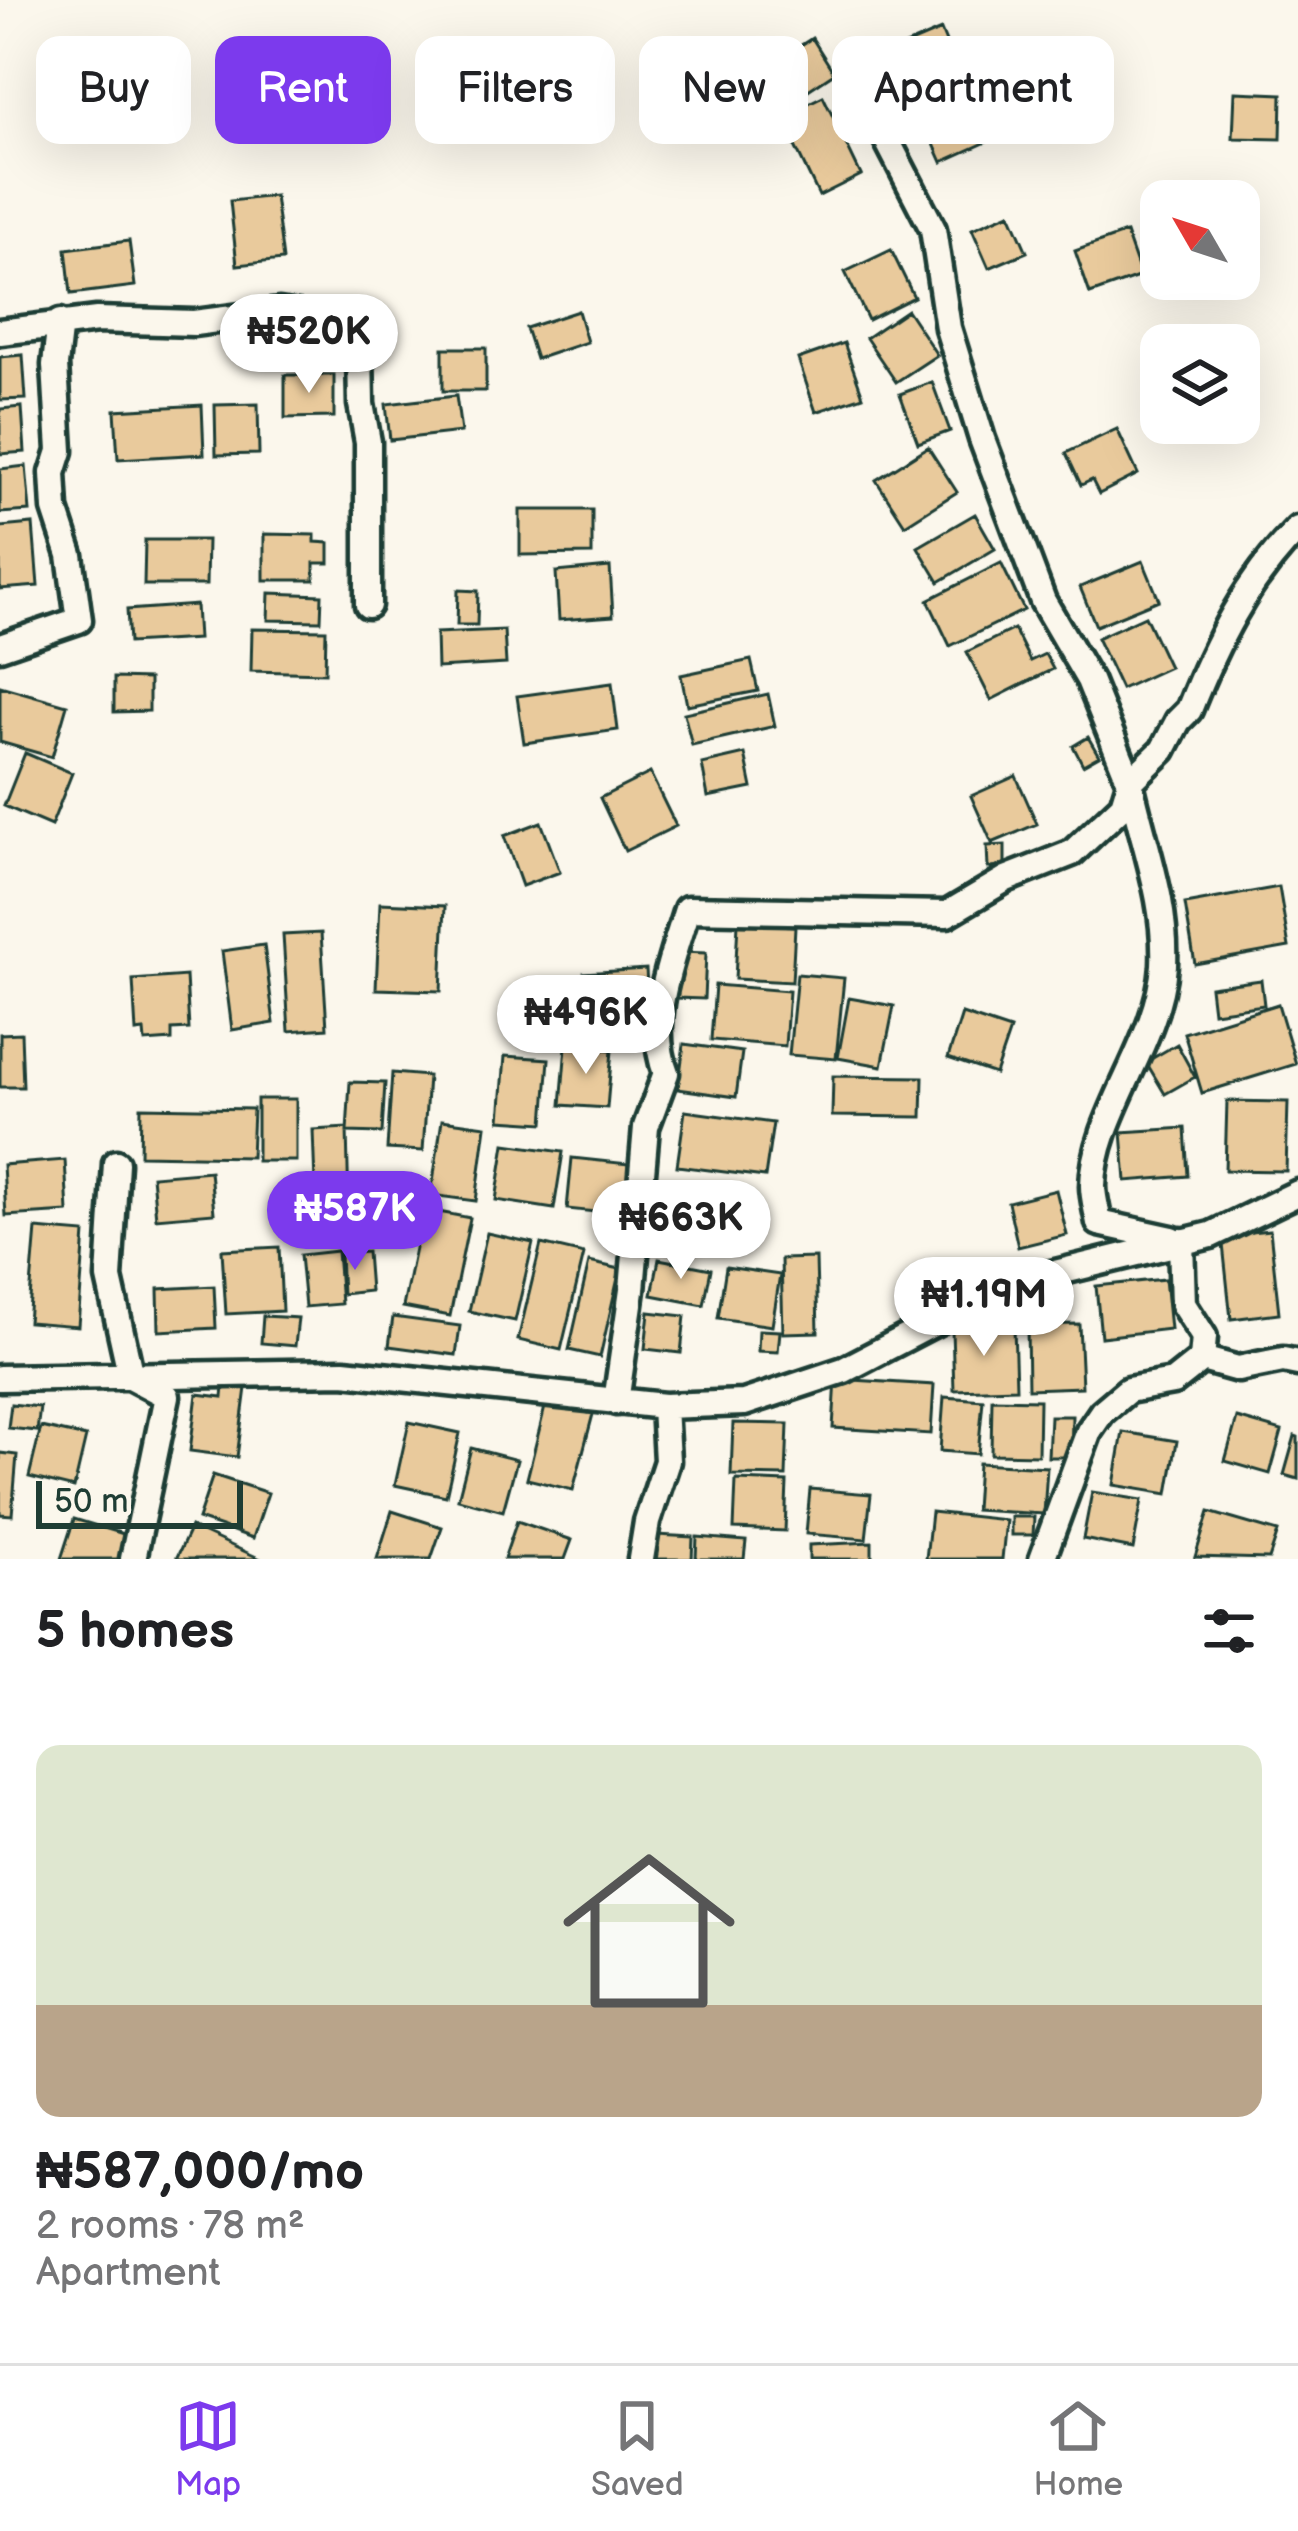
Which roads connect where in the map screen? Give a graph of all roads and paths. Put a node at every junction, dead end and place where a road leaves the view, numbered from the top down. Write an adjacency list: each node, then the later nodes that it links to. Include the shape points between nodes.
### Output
1 (889, 144): 7 (street, via 933,229 949,328 1043,602 1089,680)
2 (60, 322): 3 (street); 5 (street, via 194,323 279,312 330,320 360,352); 6 (street, via 55,508 80,620)
3 (0, 332)
4 (1298, 529): 7 (street, via 1232,612 1163,750)
5 (368, 605)
6 (0, 647)
7 (1130, 782): 10 (street, via 1160,889 1164,967 1093,1185 1099,1222); 15 (street, via 1123,805 1072,853 947,914 688,909 664,987 666,1073 646,1127)
8 (116, 1163): 13 (street, via 109,1278)
9 (1298, 1193): 10 (street)
10 (1180, 1241): 11 (street, via 1183,1304 1204,1336); 16 (street, via 1039,1277 844,1370 744,1403)
11 (1202, 1359): 12 (street, via 1238,1370); 19 (street, via 1174,1382 1128,1390 1102,1412)
12 (1298, 1363)
13 (131, 1377): 14 (street); 15 (street, via 344,1372); 17 (street, via 167,1396)
14 (0, 1378)
15 (616, 1402): 16 (street)
16 (664, 1406): 18 (street, via 667,1461)
17 (133, 1559)
18 (641, 1559)
19 (1042, 1559)

